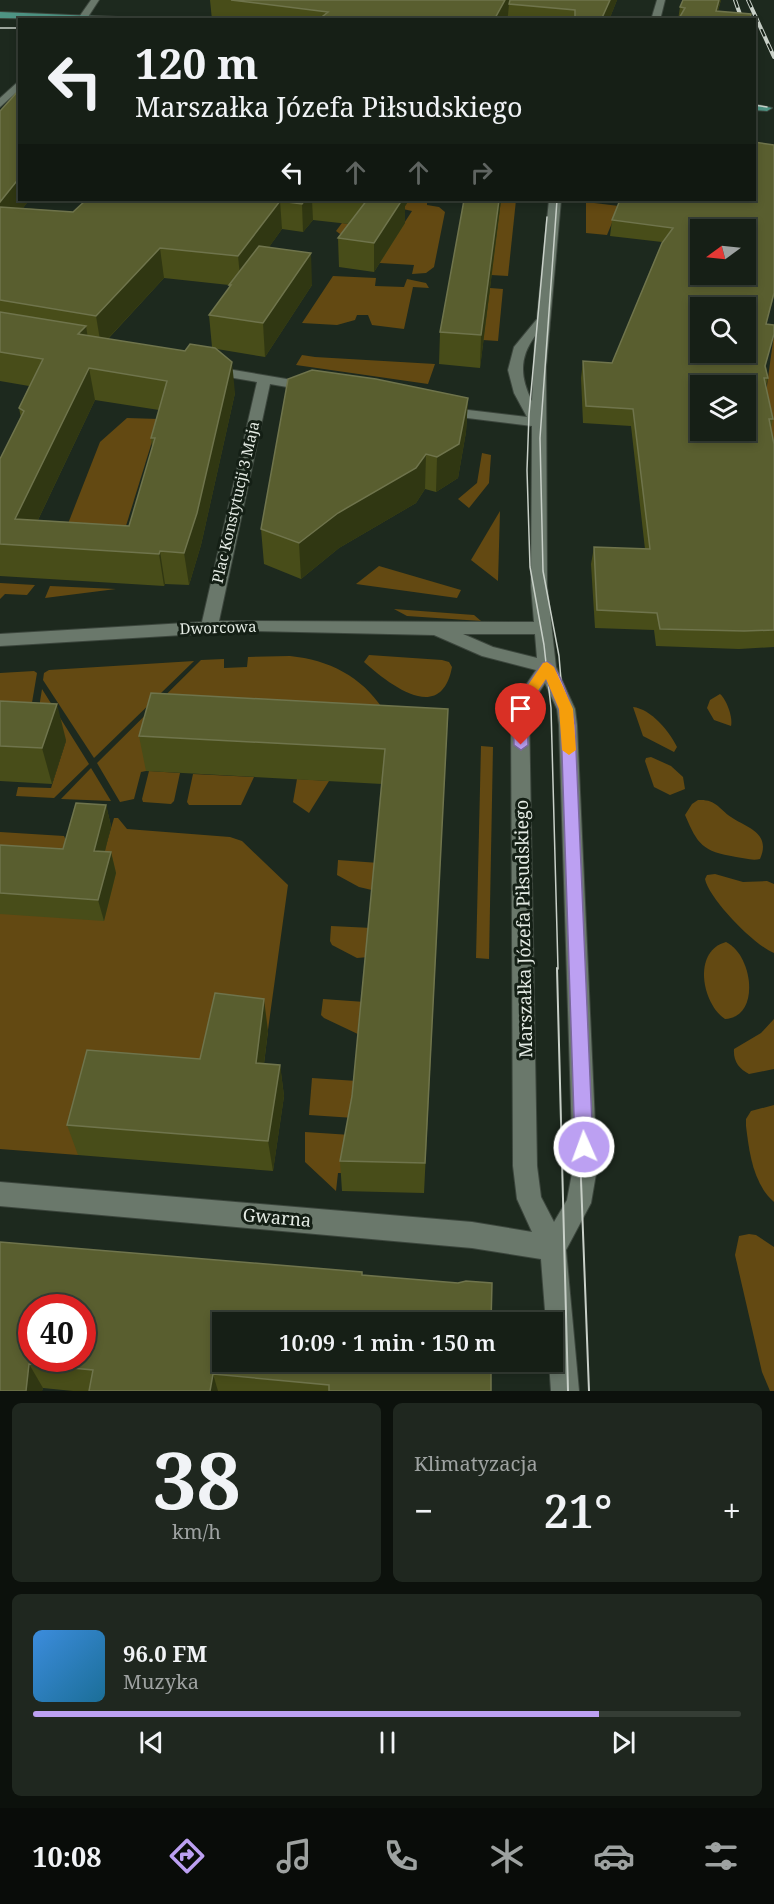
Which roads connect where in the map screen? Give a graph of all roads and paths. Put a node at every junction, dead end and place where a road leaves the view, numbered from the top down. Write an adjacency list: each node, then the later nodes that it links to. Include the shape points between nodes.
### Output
1 (95, 0): 4 (street)
2 (661, 0): 5 (street)
3 (0, 15): 4 (main road)
4 (82, 18)
5 (656, 18)
6 (18, 85): 7 (street)
7 (0, 104)
8 (756, 107): 9 (main road)
9 (767, 108)
10 (555, 201): 11 (street)
11 (542, 321): 16 (street); 16 (street, via 524,341 513,365 517,389)
12 (194, 367): 13 (street)
13 (265, 379): 14 (street); 17 (street, Plac Konstytucji 3 Maja)
14 (321, 389)
15 (424, 408): 16 (street)
16 (537, 422): 18 (street, via 538,586)
17 (209, 627): 19 (street, Dworcowa, via 319,625); 20 (street, Dworcowa)
18 (543, 628): 19 (street, Dworcowa); 21 (street)
19 (435, 630): 21 (street, Dworcowa, via 488,652)
20 (0, 640)
21 (547, 667): 23 (street, via 566,709 568,725 585,1168 579,1203); 23 (street, Marszałka Józefa Piłsudskiego, via 520,706 525,1166 529,1199)
22 (0, 1194): 23 (street, Gwarna, via 472,1235)
23 (553, 1248): 24 (street, Marszałka Józefa Piłsudskiego)
24 (565, 1391)

